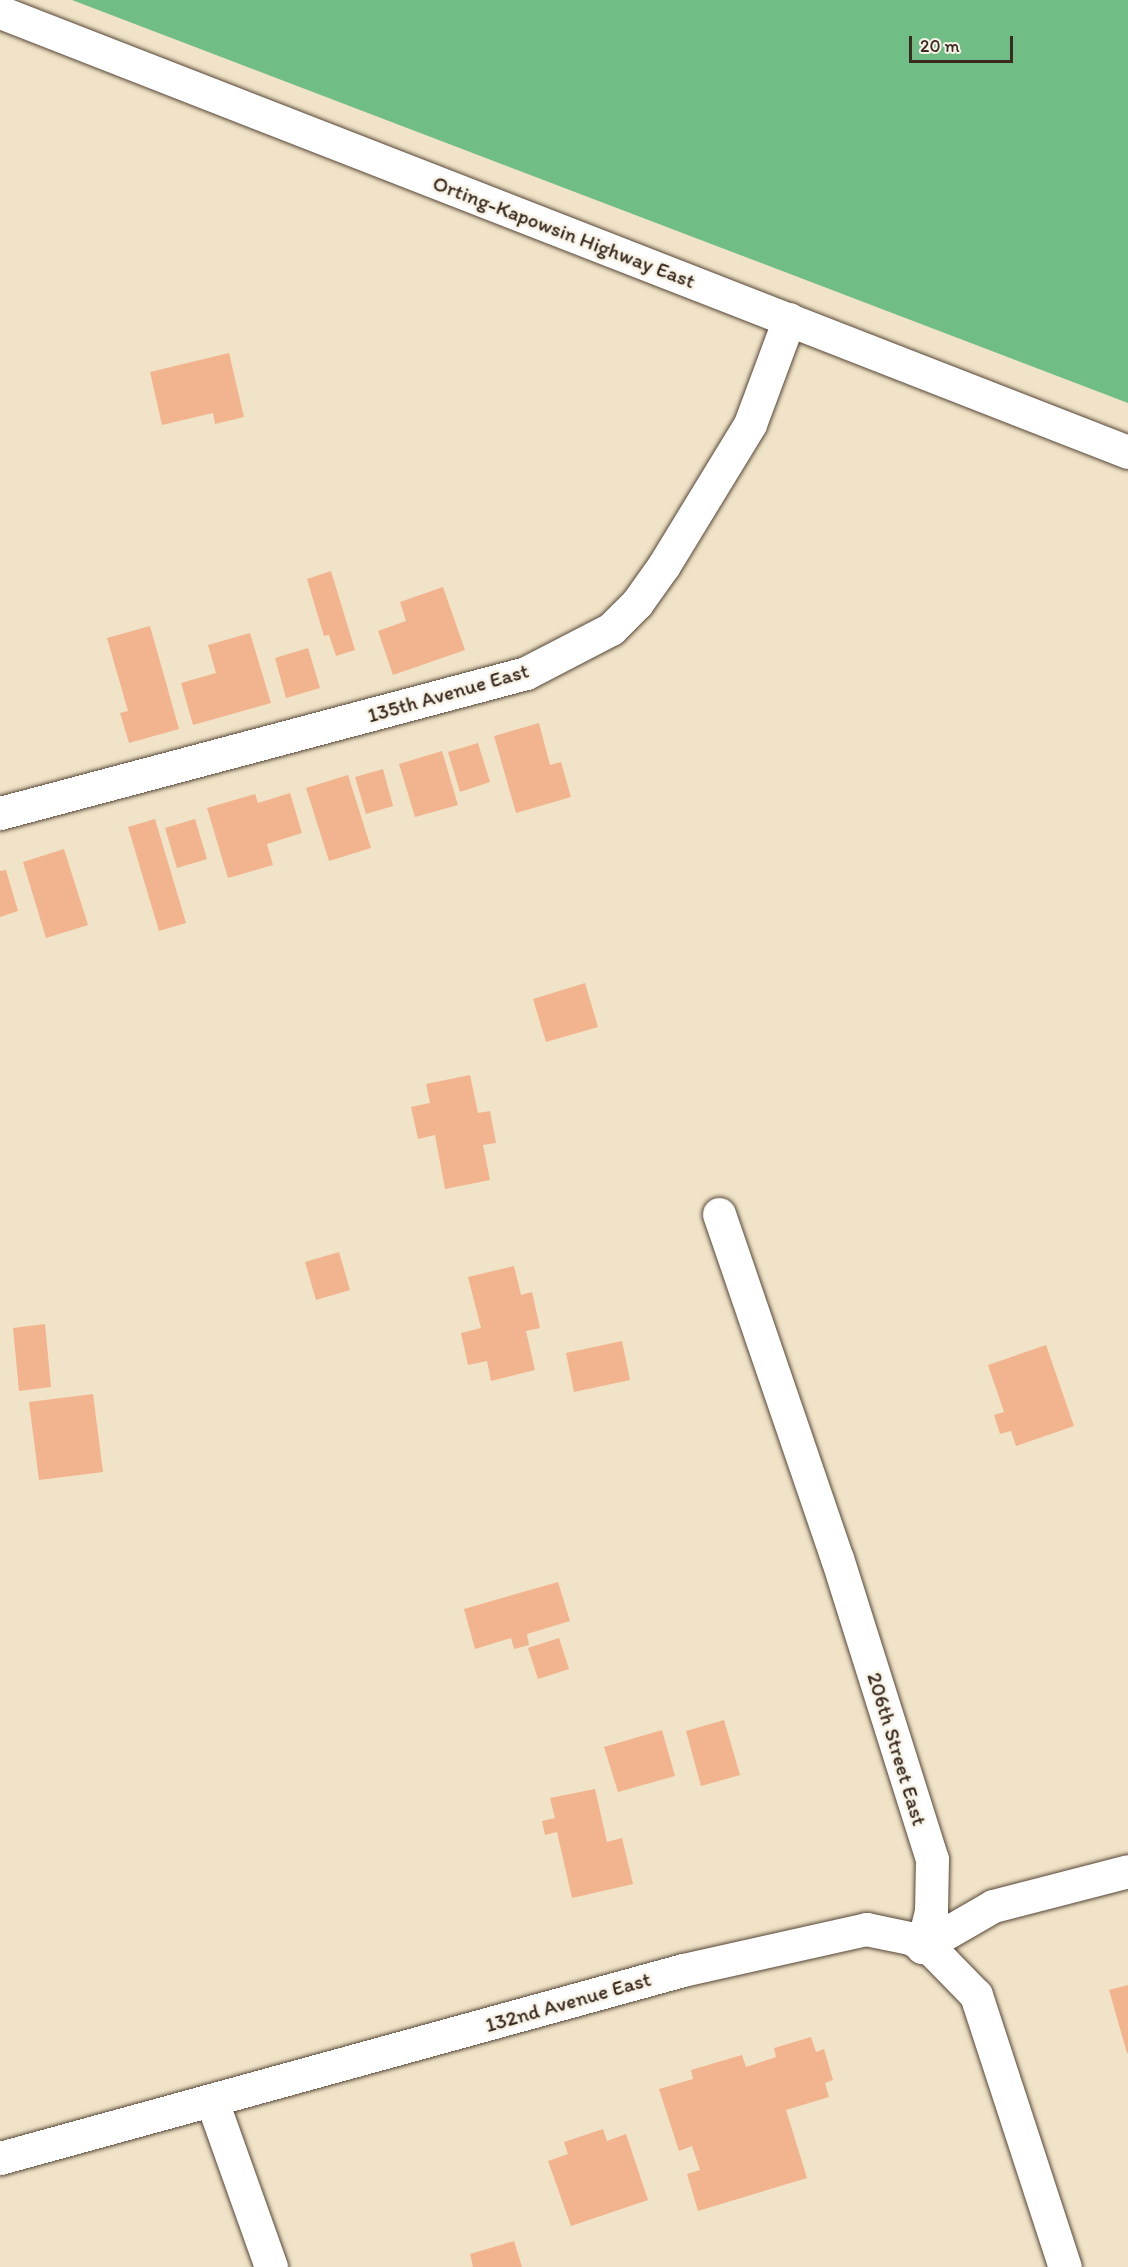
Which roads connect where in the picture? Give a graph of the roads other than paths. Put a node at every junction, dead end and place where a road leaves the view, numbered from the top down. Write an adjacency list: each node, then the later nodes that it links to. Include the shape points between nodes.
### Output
1 (0, 12): 2 (street, Orting-Kapowsin Highway East)
2 (789, 320): 3 (street, Orting-Kapowsin Highway East); 4 (street, 135th Avenue East, via 750,424 664,565 637,603 611,629 526,674)
3 (1128, 452)
4 (0, 813)
5 (719, 1214): 7 (street, 206th Street East, via 837,1558 932,1859 931,1911)
6 (1128, 1872): 7 (street, via 993,1906)
7 (922, 1947): 8 (street, 132nd Avenue East, via 910,1938 866,1929 807,1940 683,1970); 11 (street, via 934,1952 976,1995)
8 (212, 2101): 9 (street, 132nd Avenue East); 10 (street)
9 (0, 2158)
10 (270, 2267)
11 (1065, 2267)

